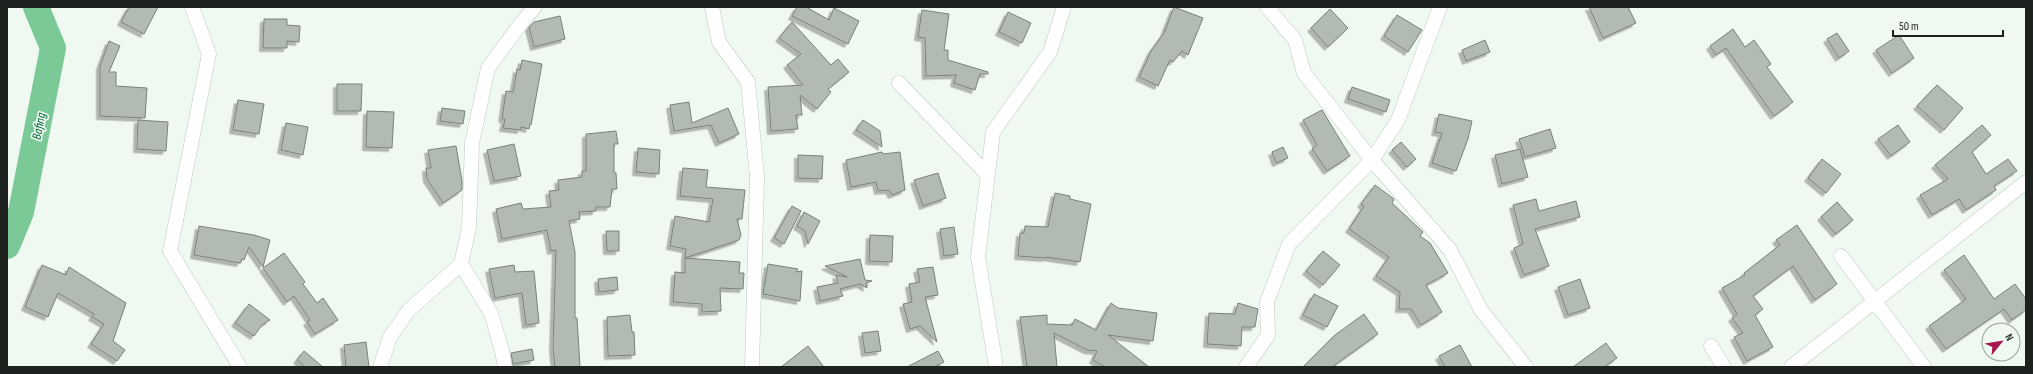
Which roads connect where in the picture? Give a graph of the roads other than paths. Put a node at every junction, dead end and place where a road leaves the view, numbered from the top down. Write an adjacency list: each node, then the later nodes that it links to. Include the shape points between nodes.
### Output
1 (192, 7): 15 (street, via 209,54 170,251)
2 (535, 7): 12 (street, via 488,68 472,143 469,228)
3 (712, 7): 18 (street, via 718,42 748,82 757,178)
4 (1064, 7): 9 (street, via 1050,52 993,132)
5 (1267, 7): 8 (street, via 1295,40 1304,73)
6 (1440, 7): 8 (street, via 1398,120)
7 (899, 82): 9 (street)
8 (1372, 160): 20 (street, via 1289,244 1267,302 1268,335); 21 (street, via 1450,250 1481,310)
9 (988, 175): 19 (street, via 978,257)
10 (2026, 182): 13 (street)
11 (1841, 256): 13 (street)
12 (461, 264): 16 (street, via 409,310 390,337); 17 (street, via 491,313)
13 (1874, 300): 23 (street); 24 (street)
14 (1711, 346): 22 (street)
15 (240, 367)
16 (380, 367)
17 (506, 367)
18 (752, 367)
19 (996, 367)
20 (1246, 367)
21 (1526, 367)
22 (1724, 367)
23 (1791, 367)
24 (1924, 367)

